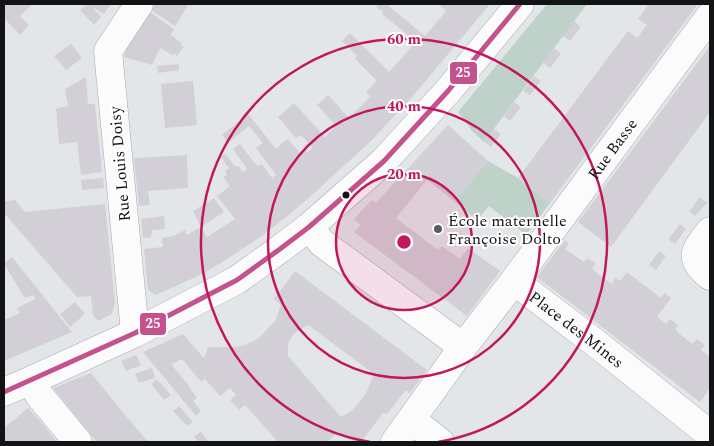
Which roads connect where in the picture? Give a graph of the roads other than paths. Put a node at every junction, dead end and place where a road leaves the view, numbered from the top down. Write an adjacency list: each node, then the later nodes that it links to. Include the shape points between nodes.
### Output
1 (139, 4): 8 (street, Rue Louis Doisy, via 108,51)
2 (520, 4): 4 (street, via 448,91 384,161)
3 (710, 16): 7 (street, Rue Basse)
4 (309, 227): 8 (street, via 237,280); 9 (street, via 322,243)
5 (703, 240): 6 (street, via 695,258)
6 (710, 276)
7 (514, 281): 9 (street, Place des Mines); 13 (street, Place des Mines)
8 (135, 333): 10 (street)
9 (463, 346): 12 (street, Place des Mines)
10 (32, 380): 11 (street); 14 (street, via 39,395)
11 (4, 392)
12 (412, 420): 15 (street); 16 (street)
13 (702, 430)
14 (78, 442)
15 (395, 442)
16 (440, 442)

